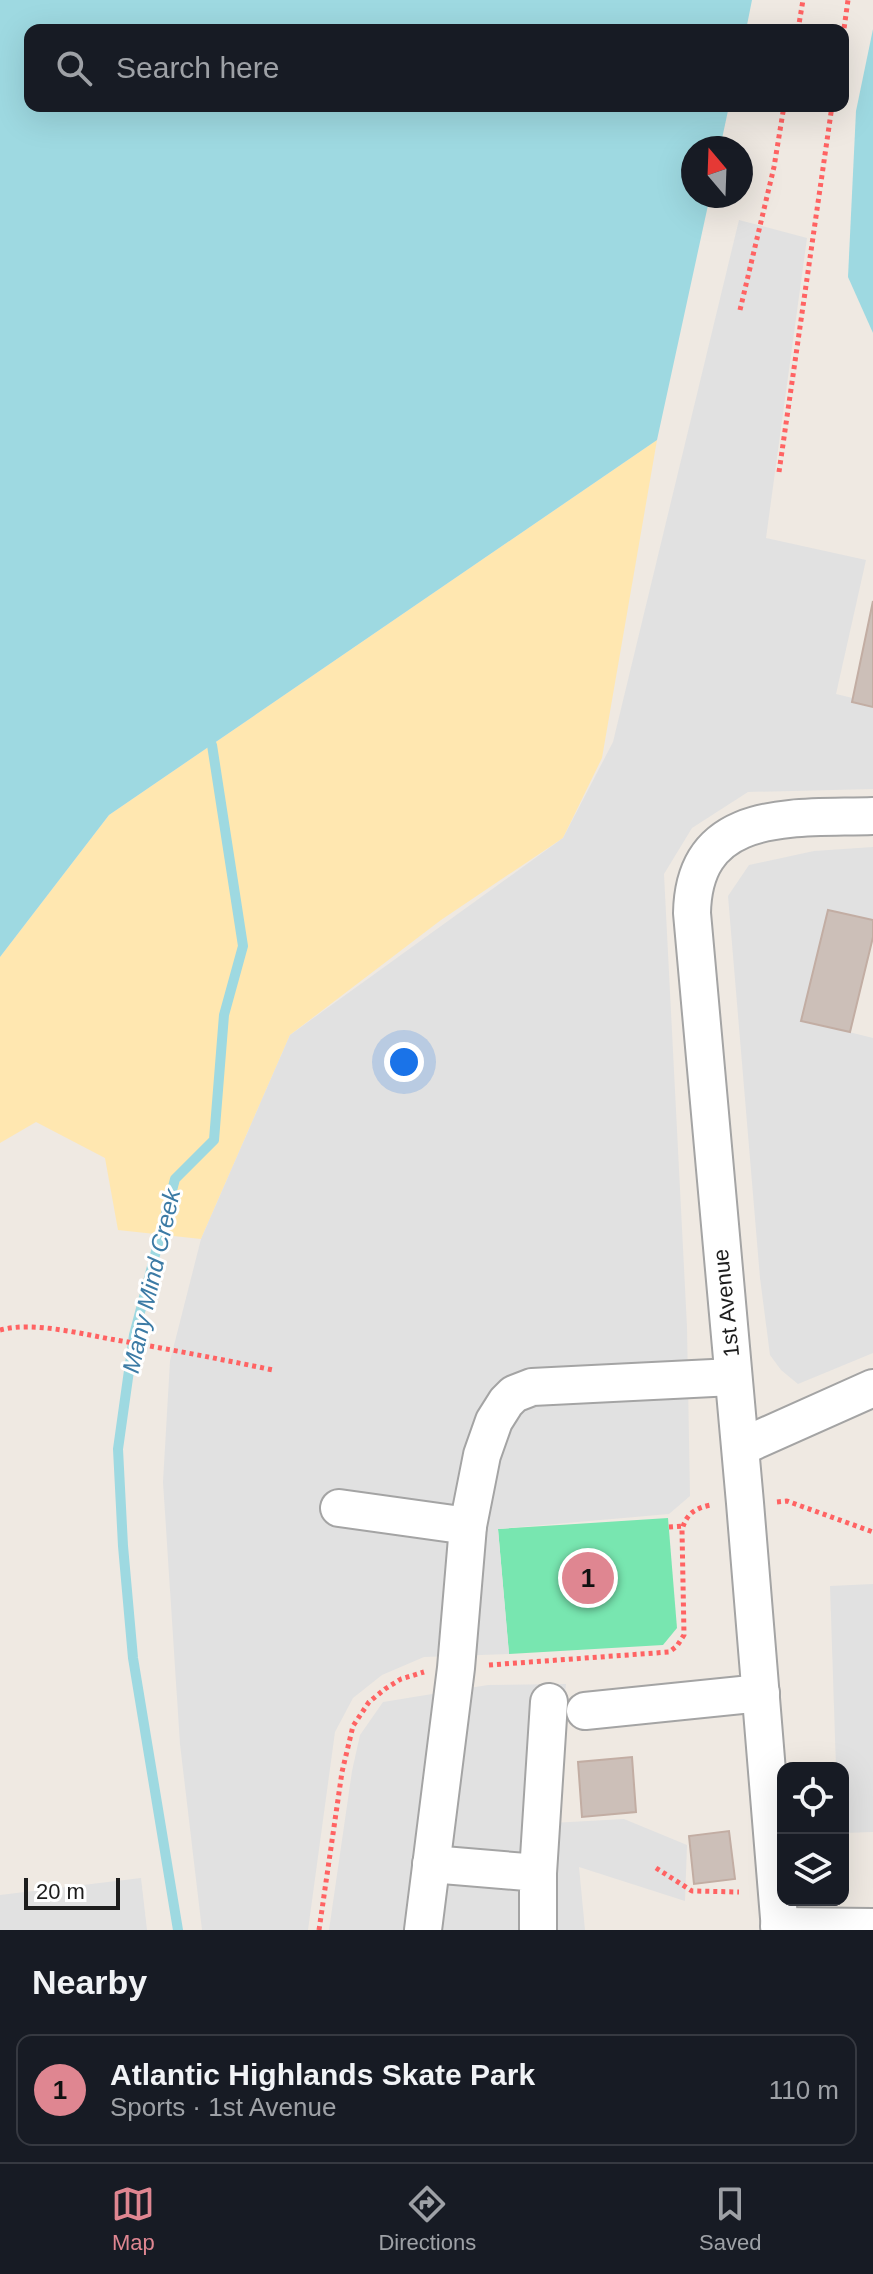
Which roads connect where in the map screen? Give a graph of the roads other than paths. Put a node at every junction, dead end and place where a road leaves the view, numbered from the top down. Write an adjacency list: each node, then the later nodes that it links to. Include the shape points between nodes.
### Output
1 (873, 816): 2 (street, 1st Avenue, via 794,818 734,832 705,860 692,893)
2 (733, 1377): 4 (street, 1st Avenue); 6 (street, via 532,1387 514,1394 494,1421 482,1455)
3 (873, 1388): 4 (street)
4 (741, 1447): 7 (street, 1st Avenue)
5 (339, 1508): 6 (street)
6 (468, 1526): 10 (street)
7 (761, 1693): 9 (street); 13 (street, 1st Avenue)
8 (549, 1702): 11 (street)
9 (585, 1711)
10 (431, 1864): 11 (street); 14 (street)
11 (538, 1873): 15 (street)
12 (873, 1927): 13 (street)
13 (780, 1928)
14 (423, 1930)
15 (538, 1930)

